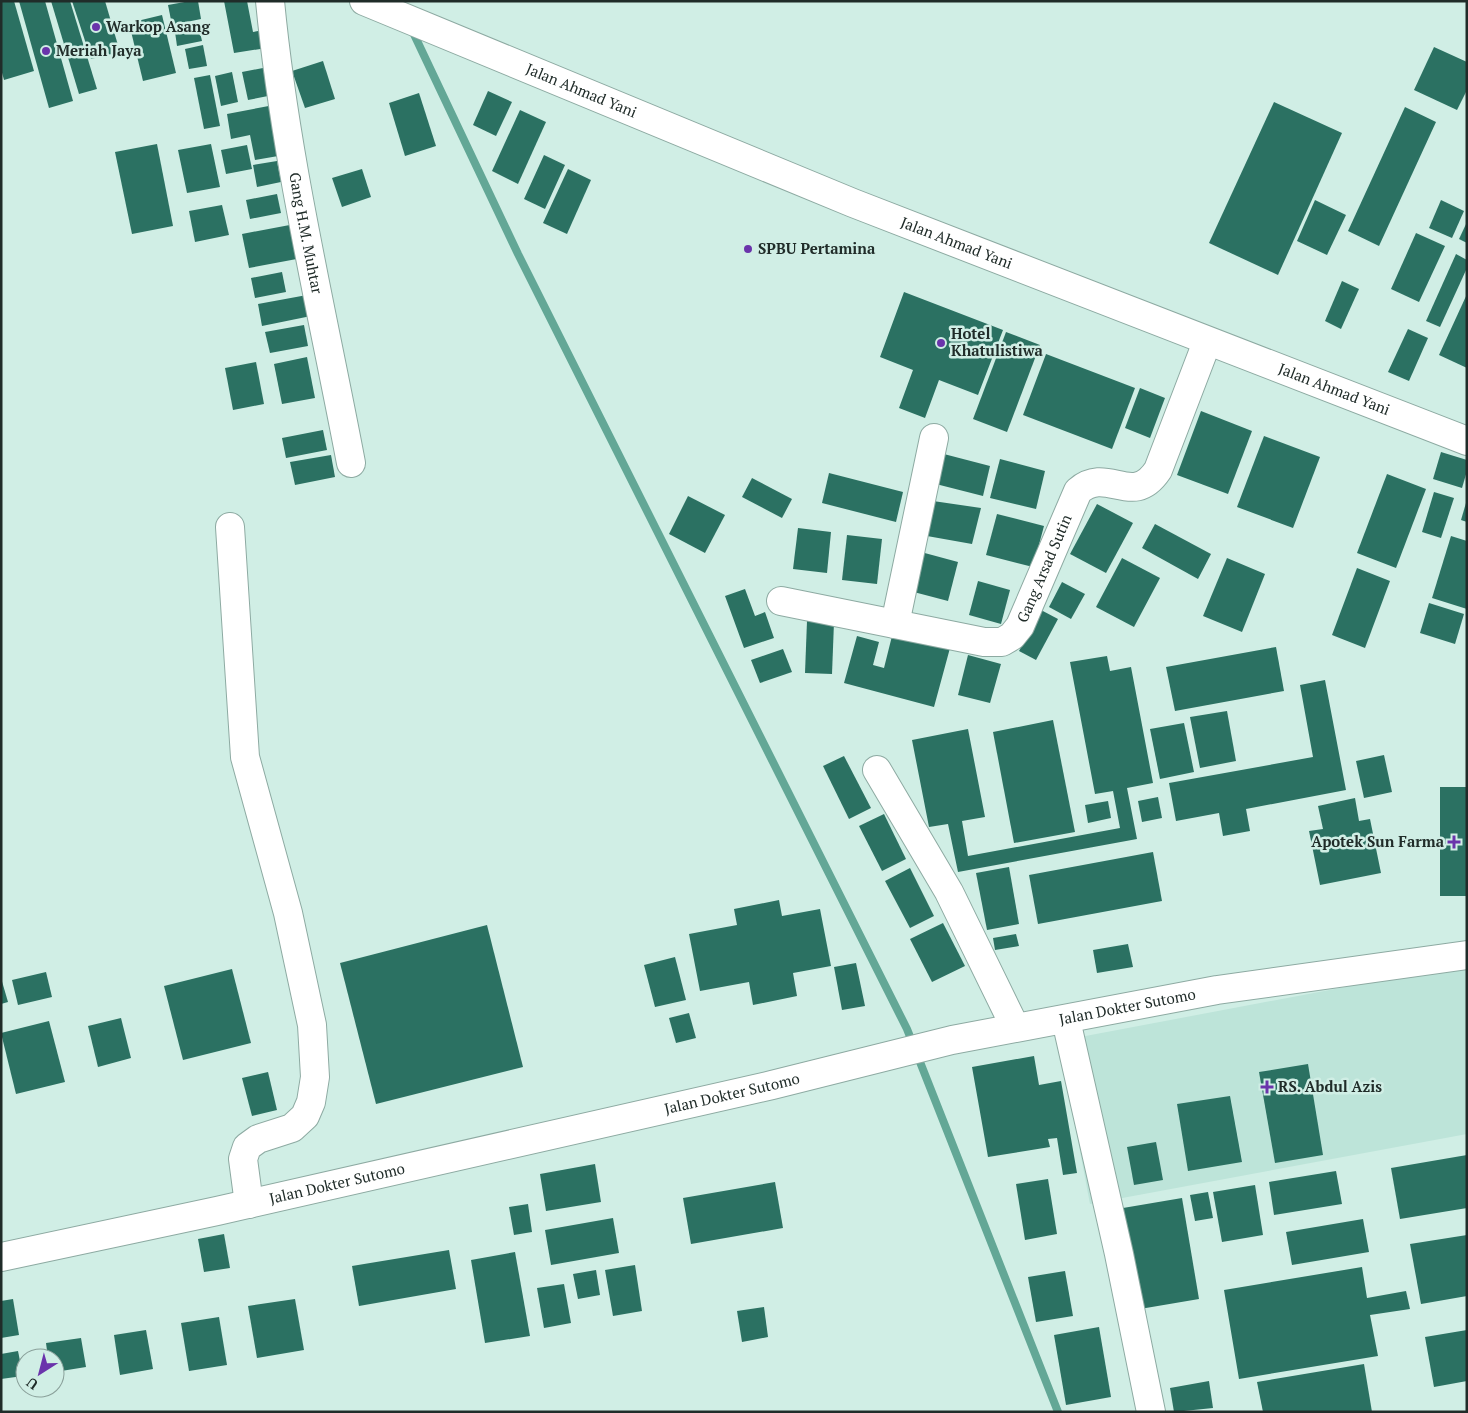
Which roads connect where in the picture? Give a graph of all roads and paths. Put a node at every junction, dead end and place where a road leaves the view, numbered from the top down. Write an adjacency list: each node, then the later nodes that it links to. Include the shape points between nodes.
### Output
1 (270, 1): 6 (street, Gang H.M. Muhtar, via 275,54 308,248)
2 (375, 5): 3 (street, Jalan Ahmad Yani, via 853,203)
3 (1207, 342): 5 (street, Jalan Ahmad Yani); 9 (street, Gang Arsad Sutin, via 1155,474 1143,486 1135,488 1095,482 1078,491 1034,598 1012,636 1002,642 984,642)
4 (934, 438): 9 (street)
5 (1467, 441)
6 (352, 463)
7 (230, 527): 14 (street, via 245,757 288,913 312,1025 315,1077 305,1116 292,1128 258,1139 247,1147 243,1159)
8 (781, 601): 9 (street, Gang Arsad Sutin)
9 (895, 624)
10 (877, 770): 13 (street, via 949,892)
11 (1467, 955): 12 (street, Jalan Dokter Sutomo, via 1217,990)
12 (1066, 1020): 13 (street, Jalan Dokter Sutomo); 16 (street)
13 (1015, 1027): 14 (street, Jalan Dokter Sutomo)
14 (249, 1204): 15 (street, Jalan Dokter Sutomo)
15 (1, 1257)
16 (1151, 1412)

